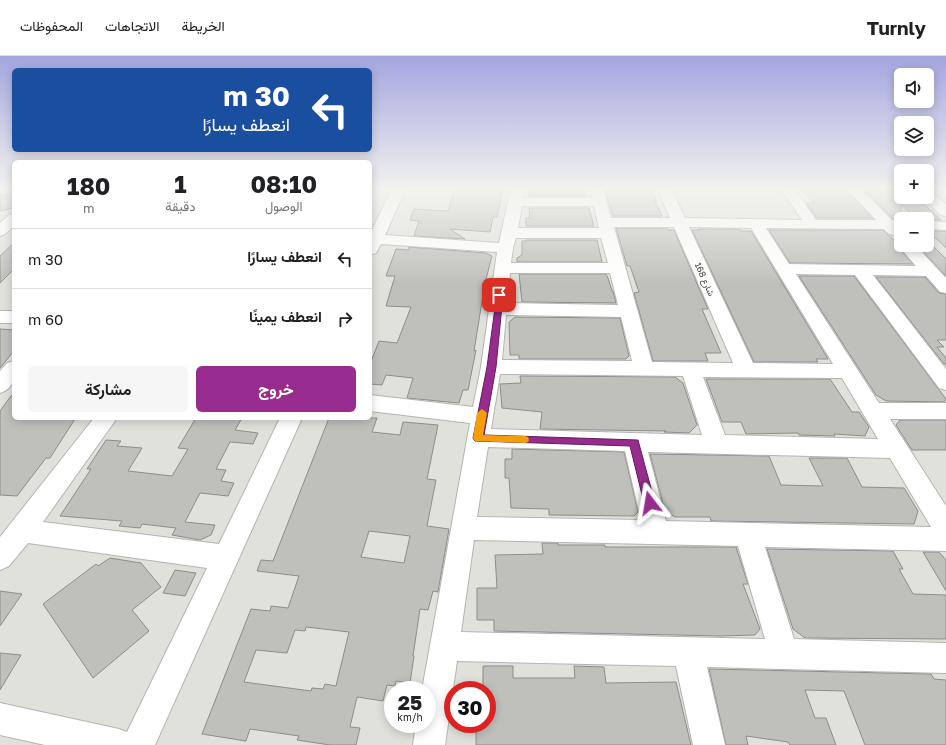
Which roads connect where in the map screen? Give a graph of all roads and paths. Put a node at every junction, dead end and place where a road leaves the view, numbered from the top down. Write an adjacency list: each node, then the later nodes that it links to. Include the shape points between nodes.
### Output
1 (382, 220): 13 (street)
2 (512, 220): 14 (street)
3 (605, 220): 12 (street)
4 (679, 220): 6 (street, شارع 168)
5 (809, 220): 8 (street)
6 (680, 223): 7 (street); 12 (street); 29 (street, شارع 168)
7 (756, 224): 8 (street); 17 (street)
8 (812, 224): 9 (street)
9 (894, 225)
10 (934, 225): 11 (street)
11 (946, 226)
12 (607, 227): 14 (street); 16 (street)
13 (373, 238): 14 (street)
14 (506, 250): 16 (street); 21 (street)
15 (912, 252): 19 (street)
16 (618, 268): 22 (street)
17 (784, 269): 18 (street); 30 (street)
18 (860, 270): 19 (street); 31 (street)
19 (930, 272): 20 (street)
20 (946, 288)
21 (498, 308): 22 (street); 25 (street)
22 (629, 310): 26 (street)
23 (0, 317): 24 (street)
24 (12, 317)
25 (491, 367): 26 (street); 36 (street)
26 (644, 369): 27 (street)
27 (690, 369): 29 (street); 41 (street)
28 (12, 370): 32 (street)
29 (746, 370): 30 (street)
30 (848, 371): 34 (street)
31 (946, 383)
32 (0, 385)
33 (372, 403): 36 (street)
34 (873, 411): 35 (street); 42 (street)
35 (946, 411)
36 (481, 416): 39 (street)
37 (105, 420): 45 (street)
38 (290, 420): 50 (street)
39 (478, 438): 40 (street); 43 (street)
40 (634, 443): 41 (street); 46 (street)
41 (717, 445): 42 (street)
42 (897, 449): 44 (street)
43 (463, 528): 46 (street); 51 (street)
44 (946, 528)
45 (22, 531): 49 (street); 50 (street)
46 (657, 533): 47 (street)
47 (748, 535): 48 (street); 53 (street)
48 (946, 539)
49 (0, 557)
50 (226, 558): 57 (street)
51 (445, 646): 52 (street); 58 (street)
52 (688, 652): 53 (street); 59 (street)
53 (784, 654): 54 (street)
54 (946, 658)
55 (0, 719): 56 (street)
56 (120, 745)
57 (138, 745)
58 (429, 745)
59 (709, 745)

